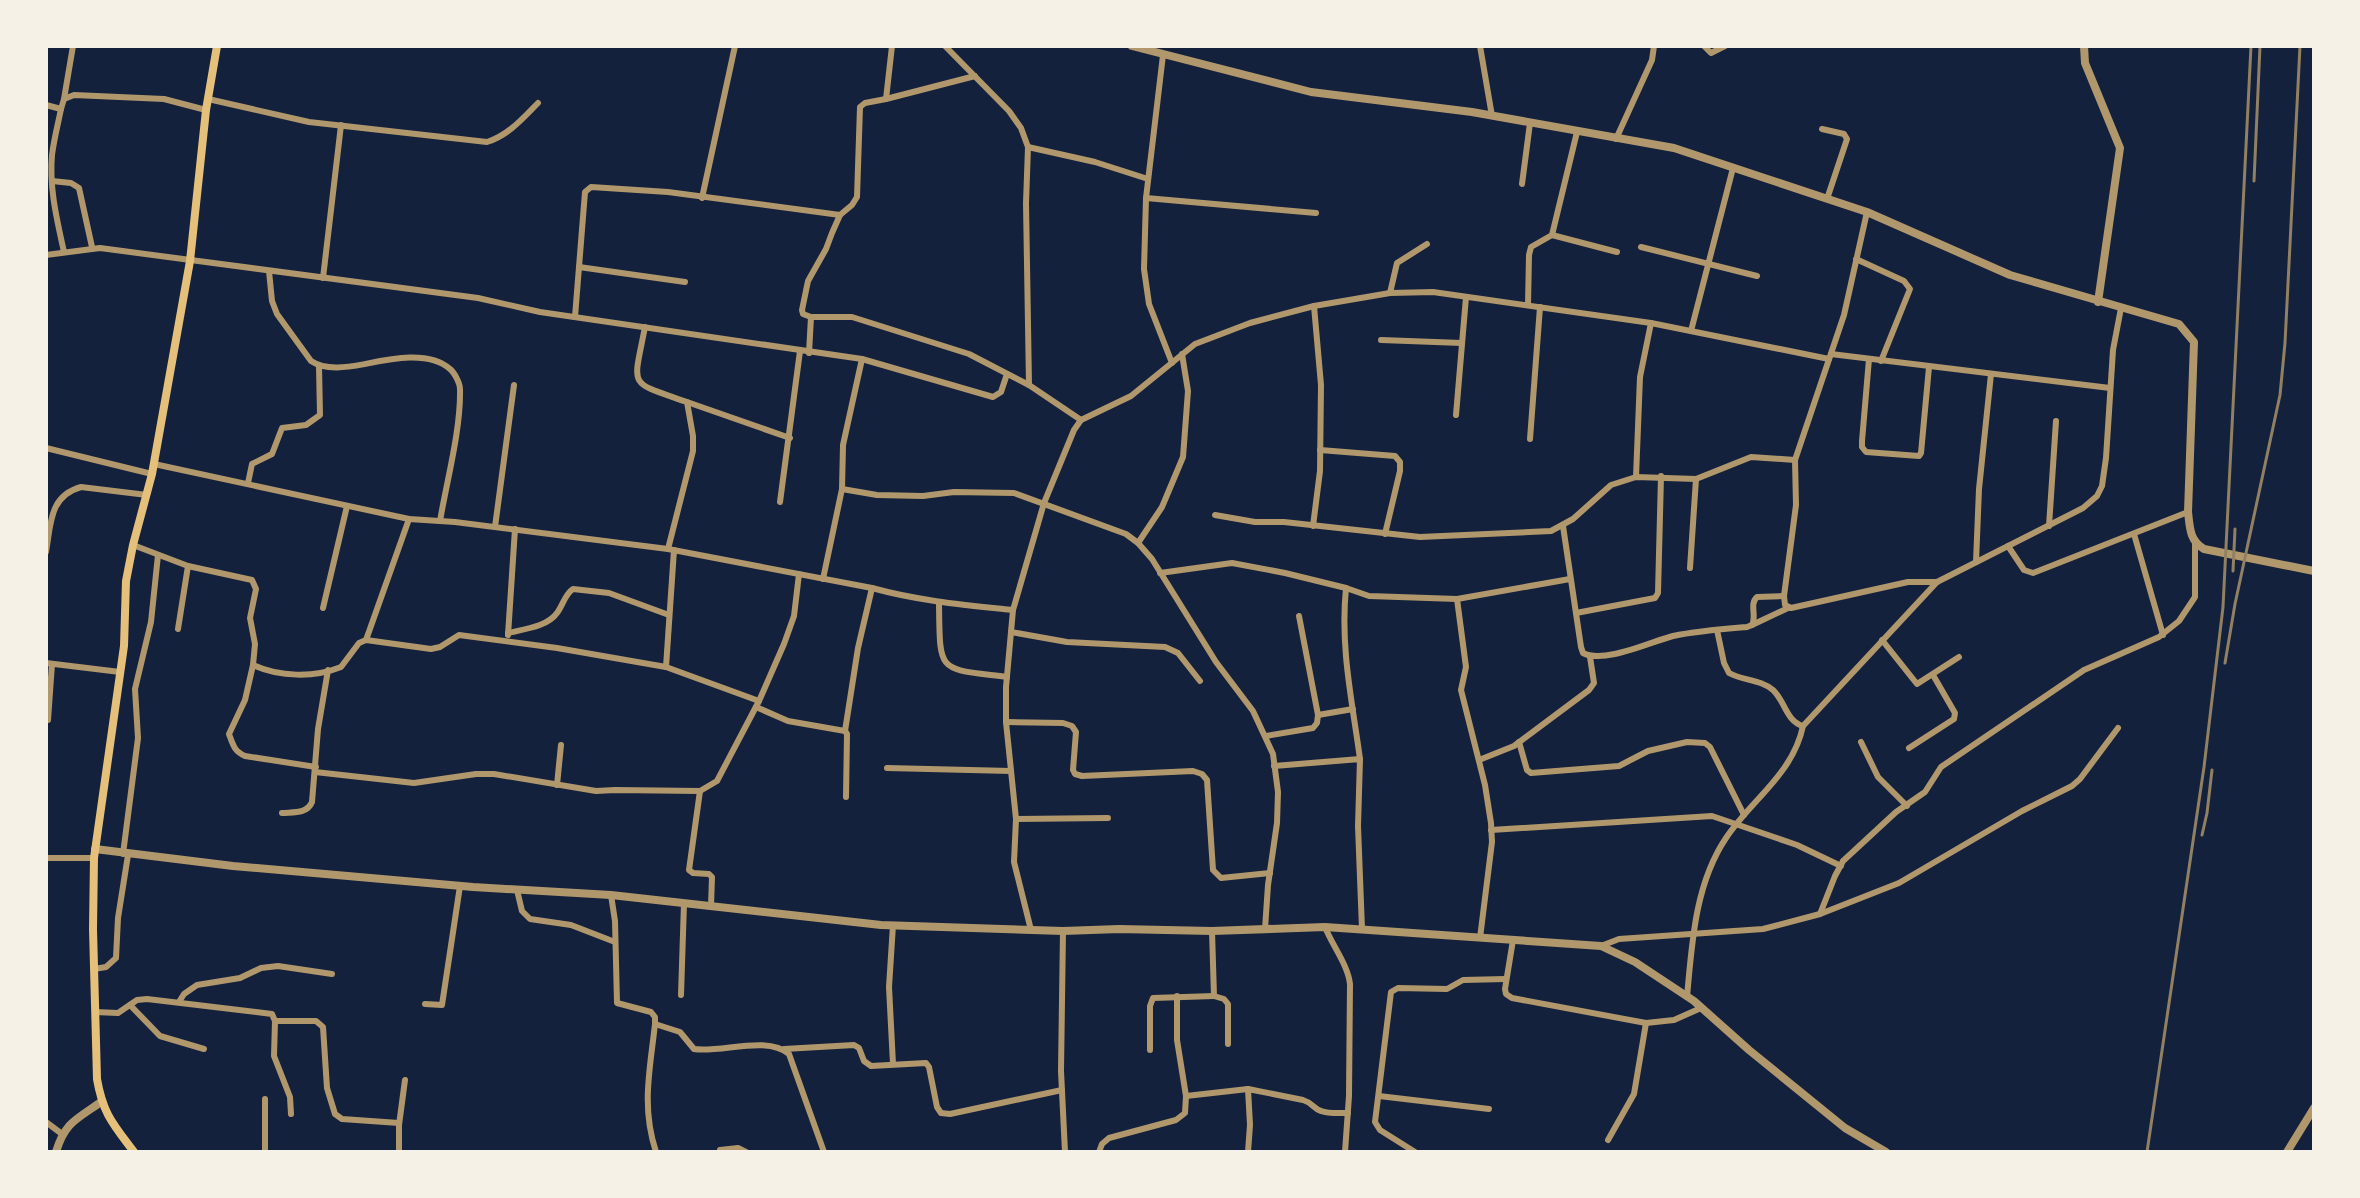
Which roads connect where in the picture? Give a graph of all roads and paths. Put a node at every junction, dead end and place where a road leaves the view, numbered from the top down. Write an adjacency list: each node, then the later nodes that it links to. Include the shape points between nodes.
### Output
1 (73, 46): 14 (street)
2 (217, 46): 15 (main road)
3 (735, 46): 32 (street)
4 (892, 46): 16 (street)
5 (945, 46): 13 (street)
6 (1132, 46): 12 (street)
7 (1480, 46): 21 (street)
8 (1654, 46): 26 (street, via 1652,60)
9 (1704, 46): 10 (street, via 1711,52)
10 (1725, 46)
11 (2084, 46): 55 (street, via 2085,63 2120,148)
12 (1163, 54): 21 (street, via 1311,92); 29 (street)
13 (975, 76): 16 (street); 27 (street, via 1009,111)
14 (64, 99): 19 (street); 20 (street, via 74,95 164,99)
15 (208, 99): 20 (main road); 23 (street, via 309,122)
16 (886, 99): 37 (street, via 860,107 856,197)
17 (538, 103): 23 (street, via 513,128 487,142)
18 (46, 105): 19 (street)
19 (61, 109): 30 (street, via 52,154)
20 (206, 110): 46 (main road)
21 (1492, 116): 22 (street)
22 (1530, 123): 25 (street); 31 (street)
23 (341, 125): 51 (street)
24 (1822, 129): 34 (street, via 1844,134 1847,139)
25 (1577, 132): 26 (street); 38 (street)
26 (1616, 139): 28 (street, via 1674,148)
27 (1028, 147): 29 (street); 79 (street)
28 (1733, 168): 34 (street); 47 (street)
29 (1148, 179): 33 (street)
30 (52, 181): 40 (street, via 79,188); 42 (street)
31 (1522, 184)
32 (702, 198): 37 (street); 48 (street, via 668,192 588,188)
33 (1146, 198): 36 (street); 74 (street, via 1145,285)
34 (1827, 199): 35 (street)
35 (1866, 212): 45 (street); 55 (street, via 2010,275)
36 (1316, 213)
37 (840, 215): 61 (street, via 808,281 802,310)
38 (1552, 235): 43 (street); 56 (street, via 1532,247 1529,255)
39 (1427, 244): 53 (street, via 1398,263)
40 (92, 247): 42 (street); 46 (street)
41 (1641, 247): 47 (street)
42 (64, 252): 44 (street)
43 (1617, 252)
44 (46, 255)
45 (1856, 259): 70 (street); 73 (street, via 1904,281 1910,289)
46 (190, 261): 49 (street); 91 (main road)
47 (1708, 264): 50 (street); 64 (street)
48 (579, 267): 52 (street); 60 (street)
49 (269, 271): 51 (street); 75 (street, via 277,314 311,361)
50 (1756, 276)
51 (323, 278): 60 (street, via 478,298)
52 (686, 282)
53 (1390, 293): 54 (street, via 1417,291); 57 (street)
54 (1466, 297): 56 (street); 66 (street)
55 (2098, 302): 59 (street)
56 (1528, 305): 58 (street)
57 (1314, 306): 69 (street, via 1250,323 1196,344); 89 (street, via 1321,385)
58 (1540, 307): 62 (street); 87 (street)
59 (2121, 308): 81 (street); 102 (street, via 2179,324 2194,342)
60 (575, 317): 63 (street)
61 (811, 317): 68 (street); 77 (street, via 852,317 969,354)
62 (1652, 323): 64 (street); 94 (street, via 1640,377)
63 (645, 327): 67 (street); 82 (street, via 638,381)
64 (1691, 331): 70 (street)
65 (1381, 340): 66 (street)
66 (1462, 343): 83 (street)
67 (800, 351): 68 (street); 86 (street)
68 (809, 352): 71 (street)
69 (1182, 354): 74 (street); 113 (street, via 1188,392 1183,456 1162,507)
70 (1830, 357): 72 (street); 90 (street)
71 (862, 359): 77 (street, via 993,397 1000,392); 97 (street, via 843,446)
72 (1869, 359): 73 (street); 76 (street, via 1862,447 1866,452 1919,456)
73 (1881, 361): 76 (street)
74 (1172, 363): 84 (street, via 1131,396)
75 (319, 366): 96 (street, via 320,415 306,425 282,428 272,454 252,464); 105 (street, via 356,366 417,357 450,369 460,386)
76 (1929, 367): 78 (street)
77 (1007, 374): 79 (street)
78 (1991, 374): 81 (street); 120 (street, via 1978,489)
79 (1029, 385): 84 (street)
80 (514, 386): 109 (street)
81 (2110, 388): 108 (street, via 2102,486 2083,508)
82 (687, 402): 86 (street); 117 (street, via 693,451)
83 (1456, 415)
84 (1081, 420): 100 (street)
85 (2056, 422): 108 (street)
86 (790, 438): 99 (street)
87 (1530, 439)
88 (46, 448): 92 (street)
89 (1320, 450): 106 (street); 111 (street, via 1395,456 1400,462)
90 (1795, 460): 95 (street, via 1751,457); 131 (street, via 1796,505)
91 (154, 464): 92 (main road); 96 (street)
92 (152, 474): 98 (main road)
93 (1661, 476): 94 (street); 95 (street); 137 (street, via 1655,598)
94 (1636, 477): 107 (street, via 1611,485)
95 (1696, 479): 122 (street)
96 (248, 483): 101 (street)
97 (842, 489): 100 (street, via 877,495 1014,493); 126 (street)
98 (147, 495): 115 (main road); 118 (street, via 81,487 71,490 55,504)
99 (780, 502)
100 (1044, 502): 113 (street, via 1126,534); 136 (street)
101 (347, 506): 104 (street); 134 (street)
102 (2188, 512): 112 (street); 114 (street)
103 (1215, 515): 106 (street)
104 (409, 519): 105 (street); 146 (street)
105 (440, 521): 109 (street)
106 (1313, 526): 111 (street)
107 (1563, 526): 111 (street, via 1551,531 1420,537); 127 (street)
108 (2049, 526): 116 (street)
109 (495, 527): 110 (street)
110 (515, 529): 117 (street); 144 (street)
111 (1385, 534)
112 (2134, 534): 116 (street, via 2033,573 2024,570); 145 (street)
113 (1138, 543): 124 (street)
114 (2195, 544): 123 (street); 145 (street, via 2195,597 2179,621)
115 (133, 545): 119 (street); 155 (main road, via 126,580)
116 (2008, 546): 120 (street)
117 (671, 549): 125 (street); 138 (street)
118 (46, 552)
119 (158, 555): 121 (street); 190 (street, via 151,622 135,689 138,738)
120 (1976, 562): 128 (street)
121 (188, 566): 141 (street); 152 (street, via 255,583 250,618 255,644)
122 (1690, 568)
123 (2313, 571)
124 (1160, 573): 130 (street, via 1232,563); 168 (street, via 1216,662 1254,711)
125 (799, 574): 126 (street); 159 (street, via 794,616)
126 (823, 579): 129 (street)
127 (1570, 579): 132 (street); 137 (street)
128 (1937, 582): 135 (street, via 1908,582); 147 (street)
129 (872, 588): 133 (street); 167 (street)
130 (1346, 588): 132 (street, via 1369,596); 161 (street, via 1344,646)
131 (1784, 596): 135 (street); 140 (street, via 1757,597)
132 (1457, 599): 174 (street, via 1466,667 1461,690)
133 (939, 603): 136 (street); 157 (street, via 940,650 948,665 956,670)
134 (323, 608)
135 (1788, 608): 140 (street)
136 (1013, 609): 143 (street)
137 (1576, 613): 149 (street, via 1583,653)
138 (669, 615): 144 (street, via 609,593 573,589 546,622); 153 (street)
139 (1299, 616): 162 (street)
140 (1752, 625): 142 (street)
141 (178, 629)
142 (1717, 630): 149 (street, via 1673,636 1631,650); 165 (street, via 1729,673 1770,688 1796,724)
143 (1011, 632): 157 (street); 158 (street, via 1067,642 1165,647 1178,653)
144 (508, 633): 148 (street)
145 (2163, 635): 182 (street, via 2084,670 2006,722 1941,767 1925,792)
146 (366, 640): 148 (street, via 423,649 440,647 459,635); 154 (street, via 359,643 341,667)
147 (1882, 640): 156 (street, via 1914,682 1921,684); 165 (street)
148 (507, 642): 153 (street)
149 (1590, 657): 169 (street, via 1593,687)
150 (1959, 657): 156 (street)
151 (49, 664): 155 (street); 163 (street)
152 (253, 664): 154 (street, via 298,676); 177 (street, via 245,700 229,734 233,747 245,756)
153 (666, 667): 159 (street)
154 (328, 670): 177 (street)
155 (120, 672): 189 (main road)
156 (1933, 675): 172 (street, via 1955,712 1954,719)
157 (1007, 677): 164 (street)
158 (1200, 681)
159 (759, 701): 160 (street)
160 (756, 707): 167 (street, via 788,721); 180 (street, via 717,781)
161 (1353, 709): 162 (street); 173 (street)
162 (1318, 716): 168 (street, via 1313,728)
163 (48, 720)
164 (1006, 722): 178 (street); 193 (street, via 1072,726 1076,732 1072,765 1076,774 1082,776 1193,771 1202,774 1207,780 1215,875 1221,878)
165 (1803, 726): 184 (street, via 1797,750 1773,784)
166 (2118, 728): 199 (street, via 2072,786 1899,883)
167 (845, 731): 181 (street)
168 (1266, 736): 175 (street)
169 (1519, 742): 174 (street); 184 (street, via 1531,773 1619,766 1648,751 1687,742 1705,743)
170 (1860, 742): 182 (street, via 1878,777)
171 (561, 745): 179 (street)
172 (1909, 748)
173 (1360, 759): 175 (street); 203 (street)
174 (1479, 760): 188 (street)
175 (1274, 766): 193 (street, via 1277,823)
176 (887, 768): 178 (street)
177 (315, 770): 179 (street, via 414,783 494,774); 183 (street, via 310,807 304,812)
178 (1011, 771): 186 (street)
179 (557, 785): 180 (street, via 596,791)
180 (700, 791): 198 (street, via 689,870 712,877)
181 (846, 797)
182 (1907, 806): 192 (street)
183 (282, 813)
184 (1744, 814): 187 (street)
185 (1108, 818): 186 (street)
186 (1016, 819): 204 (street, via 1014,862)
187 (1737, 823): 188 (street, via 1712,816); 192 (street); 207 (street, via 1713,861)
188 (1491, 830): 208 (street)
189 (95, 854): 190 (street); 191 (street); 212 (main road)
190 (126, 854): 194 (street); 212 (street, via 116,958 106,967)
191 (46, 858)
192 (1841, 866): 199 (street)
193 (1269, 873): 202 (street)
194 (460, 886): 195 (street); 220 (street, via 442,1005)
195 (516, 890): 196 (street); 210 (street, via 522,911 530,919 571,925)
196 (611, 895): 197 (street); 210 (street)
197 (684, 903): 198 (street); 215 (street)
198 (711, 906): 200 (street)
199 (1820, 914): 207 (street, via 1763,929)
200 (893, 925): 204 (street); 231 (street, via 889,987)
201 (1325, 927): 202 (street); 203 (street); 241 (street, via 1349,972)
202 (1265, 929): 206 (street)
203 (1362, 929): 208 (street)
204 (1031, 930): 205 (street)
205 (1064, 931): 206 (street); 234 (street)
206 (1212, 932): 217 (street)
207 (1693, 933): 211 (street, via 1619,939); 218 (street)
208 (1480, 938): 209 (street)
209 (1513, 940): 211 (street); 214 (street)
210 (615, 942): 226 (street, via 617,1003 651,1011 656,1017)
211 (1601, 946): 218 (street, via 1635,962)
212 (94, 969): 223 (main road)
213 (332, 974): 219 (street, via 278,966 261,968 240,978 197,985)
214 (1506, 979): 225 (street, via 1506,994 1512,998); 236 (street, via 1463,980 1450,988 1398,988 1391,992)
215 (681, 995)
216 (1177, 996): 217 (street); 230 (street, via 1151,1001); 235 (street, via 1177,1040)
217 (1214, 996): 227 (street, via 1228,1004)
218 (1687, 997): 222 (street)
219 (179, 1002): 221 (street, via 147,999); 224 (street, via 272,1014)
220 (425, 1004)
221 (130, 1005): 223 (street, via 118,1013); 228 (street, via 160,1036)
222 (1701, 1008): 225 (street, via 1674,1020); 260 (street, via 1845,1128)
223 (95, 1012): 238 (main road)
224 (275, 1021): 242 (street, via 274,1056 290,1097); 244 (street, via 316,1021 323,1027 327,1088 335,1114 342,1119)
225 (1646, 1023): 246 (street, via 1634,1094)
226 (655, 1024): 229 (street, via 680,1032 694,1049 770,1045); 252 (street, via 647,1097 649,1130)
227 (1228, 1044)
228 (204, 1048)
229 (784, 1049): 231 (street, via 854,1045 867,1065); 254 (street)
230 (1150, 1050)
231 (893, 1064): 234 (street, via 929,1066 941,1113)
232 (405, 1080): 244 (street)
233 (1248, 1089): 235 (street); 241 (street, via 1303,1100 1322,1112); 257 (street)
234 (1062, 1090): 255 (street)
235 (1186, 1095): 256 (street, via 1182,1117 1109,1138)
236 (1379, 1096): 240 (street); 259 (street, via 1377,1127)
237 (265, 1099): 250 (street)
238 (101, 1102): 245 (street); 249 (main road)
239 (2313, 1108): 261 (street)
240 (1489, 1109)
241 (1348, 1113): 258 (street)
242 (291, 1114)
243 (46, 1122): 245 (street)
244 (399, 1123): 251 (street)
245 (62, 1134): 248 (street)
246 (1608, 1140)
247 (720, 1150): 253 (street, via 738,1148)
248 (56, 1152)
249 (134, 1152)
250 (265, 1152)
251 (399, 1152)
252 (656, 1152)
253 (746, 1152)
254 (824, 1152)
255 (1065, 1152)
256 (1099, 1152)
257 (1248, 1152)
258 (1345, 1152)
259 (1415, 1152)
260 (1887, 1152)
261 (2287, 1152)

